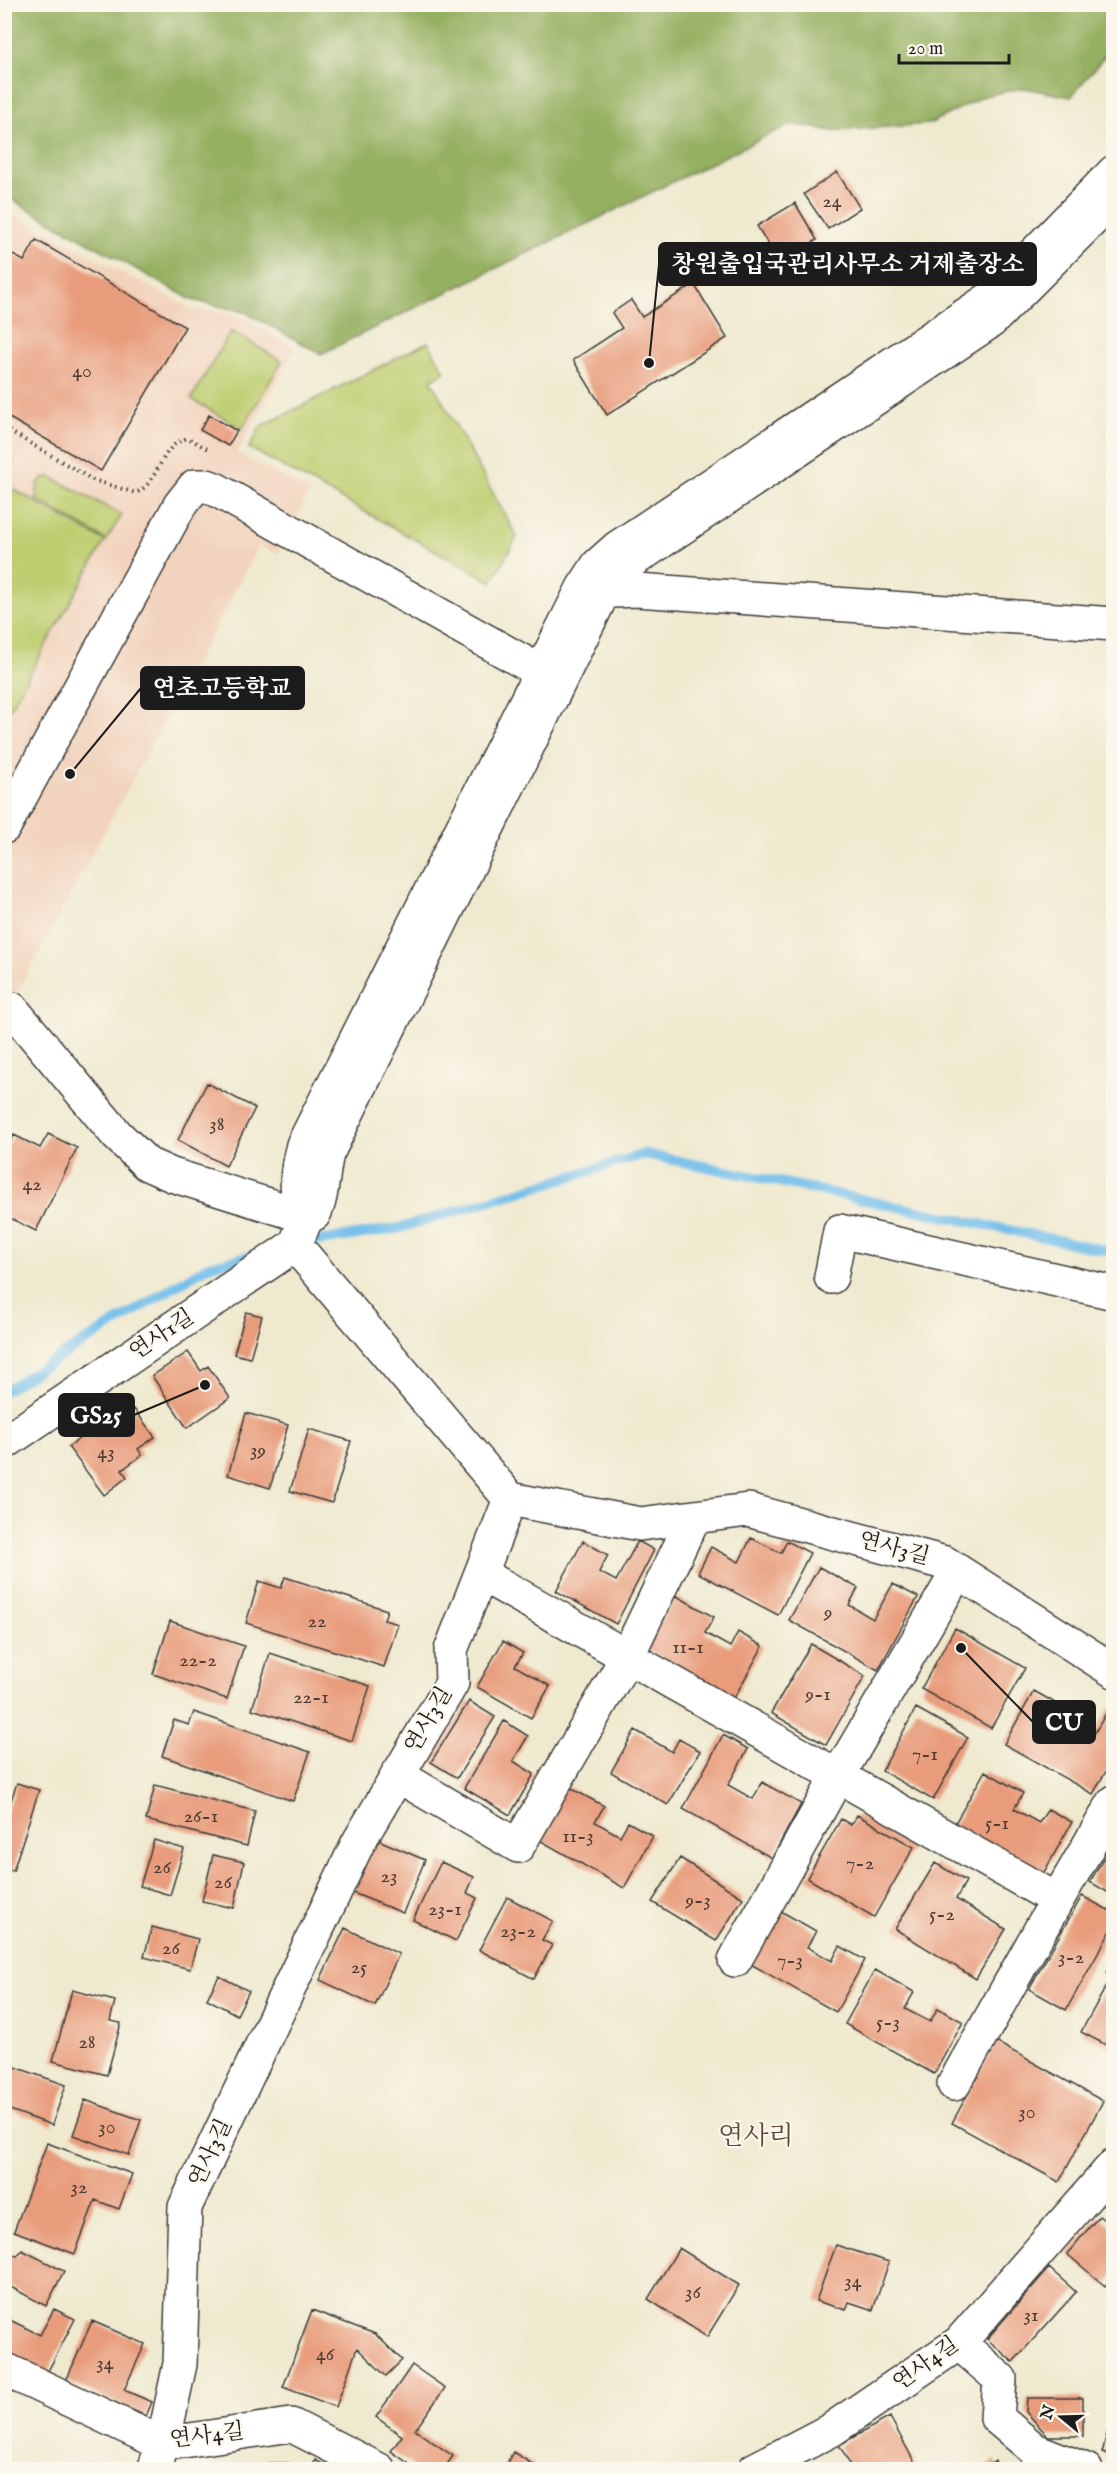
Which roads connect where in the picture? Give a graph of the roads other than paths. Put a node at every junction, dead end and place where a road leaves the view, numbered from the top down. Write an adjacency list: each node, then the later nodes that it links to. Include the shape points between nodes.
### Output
1 (1113, 172): 3 (street, via 991,298 617,548 598,565)
2 (1113, 198): 3 (street, via 991,321 629,563)
3 (593, 592): 4 (street, via 637,590); 5 (street)
4 (1113, 624)
5 (551, 677): 6 (street, via 216,489 195,486 180,505); 8 (street, via 303,1145 296,1172)
6 (4, 827)
7 (12, 1009): 8 (street, via 117,1135 147,1164)
8 (301, 1231): 11 (street, 연사1길, via 258,1271); 12 (street)
9 (831, 1277): 10 (street, via 840,1231)
10 (1113, 1293)
11 (4, 1443)
12 (510, 1499): 13 (street, 연사3길, via 640,1524); 15 (street, 연사3길)
13 (694, 1517): 14 (street, 연사3길, via 748,1510 945,1563); 16 (street)
14 (958, 1571): 17 (street, 연사3길); 19 (street)
15 (481, 1574): 16 (street); 18 (street, 연사3길, via 451,1650 452,1683)
16 (627, 1657): 18 (street, via 518,1846); 19 (street)
17 (1113, 1671)
18 (398, 1774): 27 (street, 연사3길, via 358,1843 185,2207 180,2364)
19 (838, 1776): 21 (street); 22 (street)
20 (1113, 1802): 21 (street)
21 (1057, 1900): 23 (street)
22 (735, 1960)
23 (954, 2084)
24 (1113, 2165): 25 (street, 연사4길)
25 (959, 2343): 29 (street, 연사4길, via 831,2430); 30 (street, via 1000,2379 997,2418 1035,2450)
26 (4, 2369): 27 (street, 연사4길)
27 (158, 2456): 28 (street, 연사4길, via 291,2425)
28 (379, 2469)
29 (754, 2469)
30 (1086, 2469)

